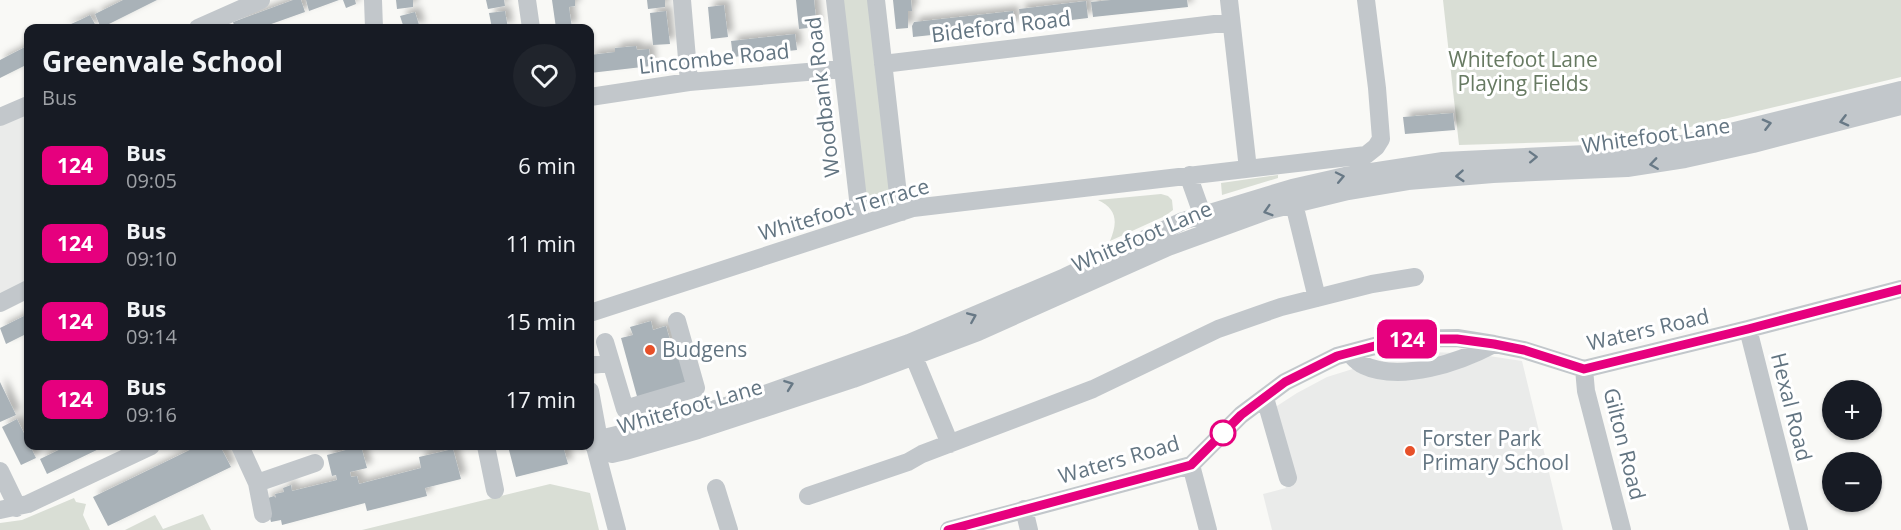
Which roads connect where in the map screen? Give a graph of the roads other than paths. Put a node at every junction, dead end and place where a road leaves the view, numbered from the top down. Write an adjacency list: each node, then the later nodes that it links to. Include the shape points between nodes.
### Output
1 (261, 0): 10 (street)
2 (373, 0): 11 (street)
3 (527, 0): 12 (street)
4 (682, 0): 15 (street)
5 (835, 0): 14 (street, Woodbank Road)
6 (876, 0): 13 (street)
7 (1229, 0): 9 (street)
8 (1366, 0): 21 (street, Whitefoot Terrace, via 1381,139 1377,147 1366,155)
9 (1231, 22): 13 (street, Bideford Road); 21 (street)
10 (207, 24)
11 (374, 24)
12 (530, 24)
13 (883, 64): 25 (street)
14 (843, 69): 15 (street, Lincombe Road); 27 (street, Woodbank Road)
15 (689, 82): 17 (street, Lincombe Road)
16 (1901, 90): 22 (street, Whitefoot Lane, one-way to 16, via 1443,161 1626,152 1682,144)
17 (594, 96)
18 (1901, 106): 22 (street, Whitefoot Lane, one-way to 22, via 1753,144 1627,168 1483,175)
19 (24, 107): 20 (street)
20 (0, 117)
21 (1248, 169): 23 (street, Whitefoot Terrace)
22 (1407, 173): 24 (street, Whitefoot Lane); 26 (street, Whitefoot Lane, one-way to 22, via 1292,188 1345,176)
23 (1190, 175): 25 (street, Whitefoot Terrace, via 962,201); 26 (street)
24 (1294, 204): 26 (street, Whitefoot Lane, one-way to 26); 31 (street)
25 (902, 212): 27 (street, Whitefoot Terrace)
26 (1206, 223): 38 (street, Whitefoot Lane, via 1183,220)
27 (861, 225): 33 (street, Whitefoot Terrace)
28 (1415, 278): 31 (street)
29 (1901, 289): 35 (street, Waters Road)
30 (24, 292): 32 (street)
31 (1317, 298): 50 (street, via 1218,329 1093,389)
32 (0, 303)
33 (594, 312)
34 (677, 321): 43 (street, via 696,388)
35 (1748, 329): 42 (street, Waters Road); 72 (street, Hexal Road)
36 (605, 342): 40 (street)
37 (1494, 344): 39 (street, Waters Road, via 1457,339 1401,339); 39 (street, via 1456,362 1397,372 1362,365); 42 (street, Waters Road)
38 (911, 350): 46 (street, Whitefoot Lane, one-way to 38); 49 (street, Whitefoot Lane, via 784,403 698,430 612,454); 50 (street)
39 (1349, 353): 44 (street, Waters Road, via 1285,382)
40 (611, 363): 41 (street); 43 (street, via 625,409)
41 (594, 365)
42 (1584, 369): 71 (street, Gilton Road, via 1586,391)
43 (685, 391): 46 (street)
44 (1264, 398): 56 (street, Waters Road, via 1241,415); 58 (street)
45 (594, 413): 47 (street, via 597,429)
46 (692, 416): 48 (street, Whitefoot Lane)
47 (594, 437)
48 (594, 442)
49 (594, 444)
50 (950, 444): 62 (street)
51 (143, 450): 63 (street, via 28,504)
52 (242, 450): 59 (street)
53 (487, 450): 61 (street)
54 (594, 450): 66 (street)
55 (315, 463): 59 (street)
56 (1191, 465): 64 (street, Waters Road); 70 (street)
57 (0, 471): 63 (street, via 15,502)
58 (1288, 478)
59 (257, 483): 65 (street)
60 (716, 488): 67 (street)
61 (495, 490)
62 (808, 496)
63 (8, 509)
64 (1024, 509): 68 (street, Waters Road); 69 (street)
65 (263, 514)
66 (617, 530)
67 (729, 530)
68 (949, 530)
69 (1029, 530)
70 (1208, 530)
71 (1622, 530)
72 (1799, 530)

